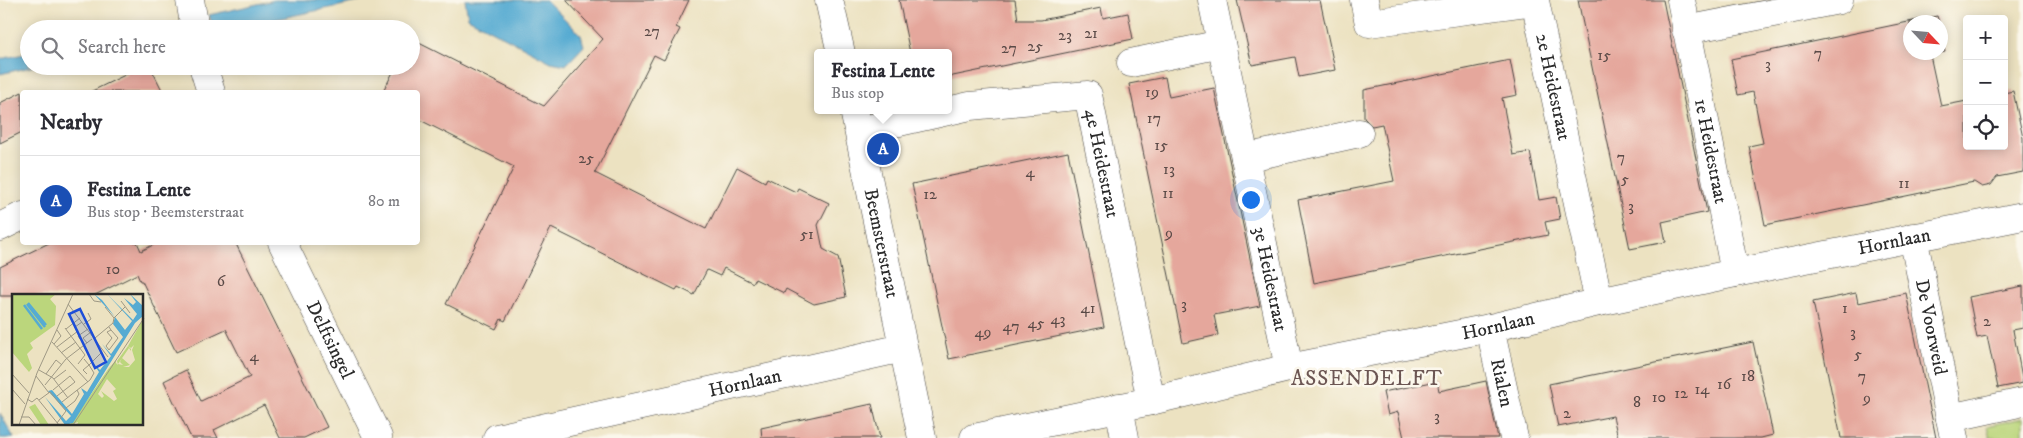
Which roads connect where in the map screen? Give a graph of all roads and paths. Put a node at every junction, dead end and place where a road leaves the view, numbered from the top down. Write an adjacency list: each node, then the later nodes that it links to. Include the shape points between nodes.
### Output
1 (190, 0): 7 (street)
2 (829, 0): 10 (street)
3 (1212, 0): 9 (street, 3e Heidestraat)
4 (1364, 0): 25 (street, 2e Heidestraat, via 1368,23 1535,1)
5 (1681, 0): 8 (street, 1e Heidestraat)
6 (1839, 0): 8 (street)
7 (193, 20)
8 (1686, 30): 24 (street, 1e Heidestraat)
9 (1221, 44): 11 (street); 18 (street, 3e Heidestraat)
10 (840, 49)
11 (1130, 64)
12 (206, 75): 13 (street)
13 (210, 90)
14 (952, 108): 29 (street, 4e Heidestraat, via 1088,95)
15 (909, 114): 16 (street, 4e Heidestraat)
16 (856, 121): 27 (street, Beemsterstraat)
17 (1359, 133): 18 (street)
18 (1245, 158): 28 (street, 3e Heidestraat)
19 (2023, 216): 22 (street, Hornlaan)
20 (20, 217): 21 (street)
21 (0, 227)
22 (1913, 237): 24 (street, Hornlaan); 32 (street, De Voorweid)
23 (283, 245): 33 (street, Delftsingel)
24 (1735, 273): 25 (street, Hornlaan)
25 (1599, 302): 26 (street, Hornlaan)
26 (1490, 328): 28 (street, Hornlaan); 38 (street, Rialen)
27 (903, 348): 34 (street, Hornlaan); 35 (street)
28 (1289, 368): 29 (street, Hornlaan)
29 (1151, 401): 31 (street, Hornlaan)
30 (2023, 402): 32 (street, De Voorweid)
31 (1119, 407): 36 (street, Hornlaan); 37 (street)
32 (1952, 428)
33 (378, 438)
34 (497, 438)
35 (922, 438)
36 (974, 438)
37 (1125, 438)
38 (1514, 438)

